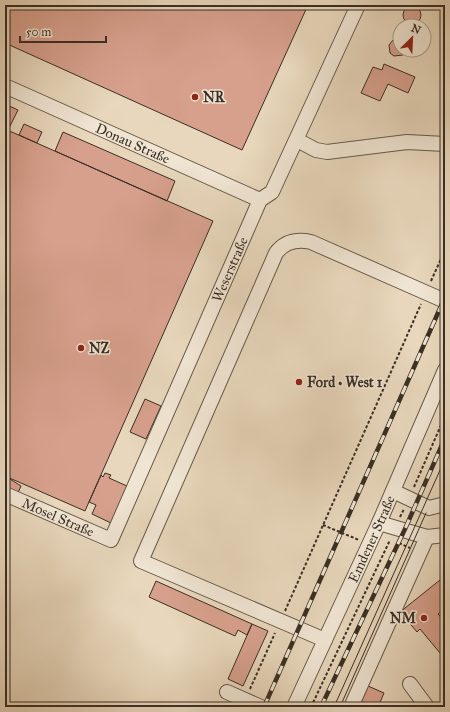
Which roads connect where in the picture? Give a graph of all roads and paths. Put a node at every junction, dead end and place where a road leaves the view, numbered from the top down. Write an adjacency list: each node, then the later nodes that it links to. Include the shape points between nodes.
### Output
1 (358, 5): 3 (street, Weserstraße)
2 (5, 86): 5 (street, Donau Straße)
3 (297, 140): 4 (street, via 316,150 327,152 407,142); 5 (street, Weserstraße, via 272,192)
4 (445, 144)
5 (260, 200): 20 (street, Weserstraße)
6 (445, 250): 7 (path)
7 (426, 293): 8 (street); 16 (path); 27 (street, via 304,240 280,248 273,260 141,561)
8 (445, 301)
9 (445, 370): 11 (street, Emdener Straße)
10 (445, 416): 13 (path)
11 (393, 491): 13 (street); 15 (street, Emdener Straße)
12 (5, 494): 20 (street, Mosel Straße)
13 (409, 499): 14 (street, via 429,508); 17 (path)
14 (444, 507)
15 (379, 523): 17 (street); 23 (street, Emdener Straße)
16 (323, 525): 23 (path); 27 (path)
17 (395, 527): 19 (street); 24 (path)
18 (445, 535): 19 (street)
19 (427, 537): 26 (street)
20 (111, 540)
21 (393, 542): 24 (path)
22 (397, 542): 26 (path)
23 (369, 545): 25 (path); 28 (street, Emdener Straße)
24 (387, 545): 25 (path)
25 (385, 552): 34 (path)
26 (420, 552): 35 (street)
27 (280, 622): 28 (street); 31 (path)
28 (325, 640): 33 (street, Emdener Straße)
29 (410, 684): 36 (street)
30 (227, 692): 31 (street)
31 (246, 700): 32 (street)
32 (261, 707)
33 (294, 707)
34 (311, 707)
35 (352, 707)
36 (427, 707)

